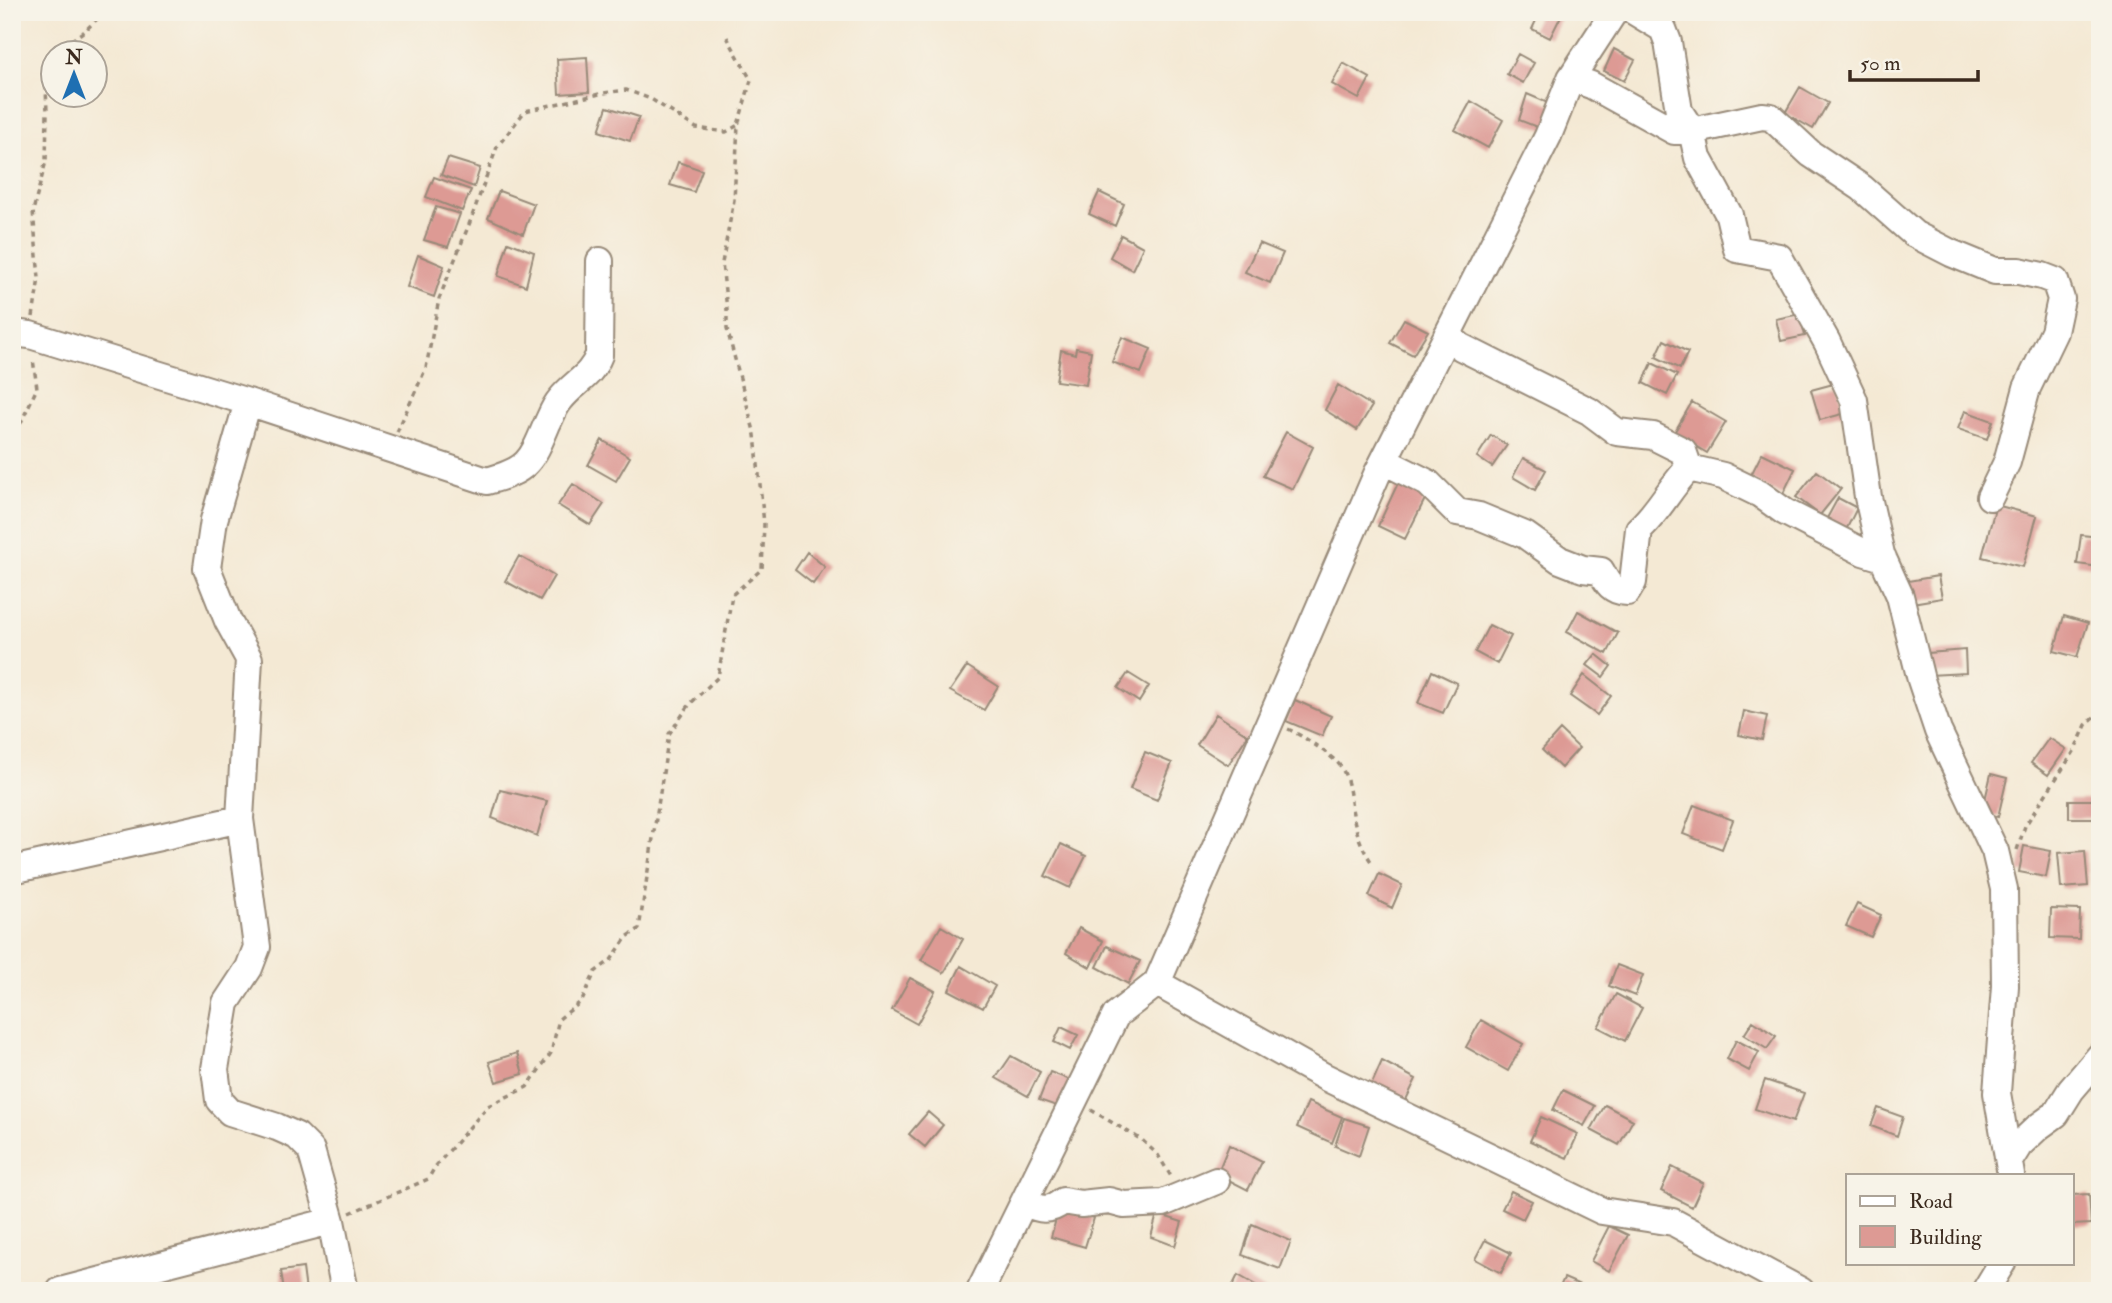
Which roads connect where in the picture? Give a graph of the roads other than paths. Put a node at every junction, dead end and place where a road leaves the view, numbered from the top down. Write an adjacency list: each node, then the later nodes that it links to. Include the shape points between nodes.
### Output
1 (1614, 12): 3 (street)
2 (1634, 12): 4 (street, via 1663,29 1679,111)
3 (1571, 78): 4 (street, via 1674,131); 7 (street, via 1548,135)
4 (1692, 131): 11 (street, via 1771,117 1914,234 1994,271 2019,271 2055,281 2061,299 2054,332 2027,388 2007,462); 12 (street, via 1698,158 1728,215 1737,249 1779,257 1854,400 1868,497)
5 (600, 261): 8 (street, via 599,355 594,369 553,410 535,454 507,475 487,481)
6 (21, 334): 8 (street)
7 (1447, 335): 9 (street); 10 (street, via 1461,347 1590,411 1617,432 1653,436 1682,451)
8 (248, 402): 13 (street, via 214,520 207,568 249,659)
9 (1384, 461): 10 (street, via 1428,483 1457,512 1525,535 1560,560 1601,571 1609,587 1619,592 1627,592 1633,582 1639,528); 15 (street)
10 (1689, 468): 12 (street, via 1723,476 1863,552)
11 (1990, 497)
12 (1883, 558): 17 (street, via 1900,596 1938,732 1994,851 2004,888 2005,986 1997,1093)
13 (240, 819): 14 (street); 20 (street, via 257,947 226,1003 215,1069 219,1100 230,1112 297,1136 311,1150)
14 (12, 870)
15 (1157, 983): 19 (street, via 1116,1015); 25 (street, via 1325,1077 1518,1171 1602,1210 1673,1222)
16 (2100, 1056): 17 (street, via 2056,1114 2019,1145)
17 (2010, 1168)
18 (1216, 1181): 19 (street, via 1163,1203 1063,1201 1054,1208 1038,1209)
19 (1024, 1203): 24 (street)
20 (331, 1221): 22 (street); 23 (street)
21 (2000, 1264): 26 (street)
22 (60, 1291)
23 (345, 1291)
24 (980, 1291)
25 (1801, 1291)
26 (1985, 1291)

